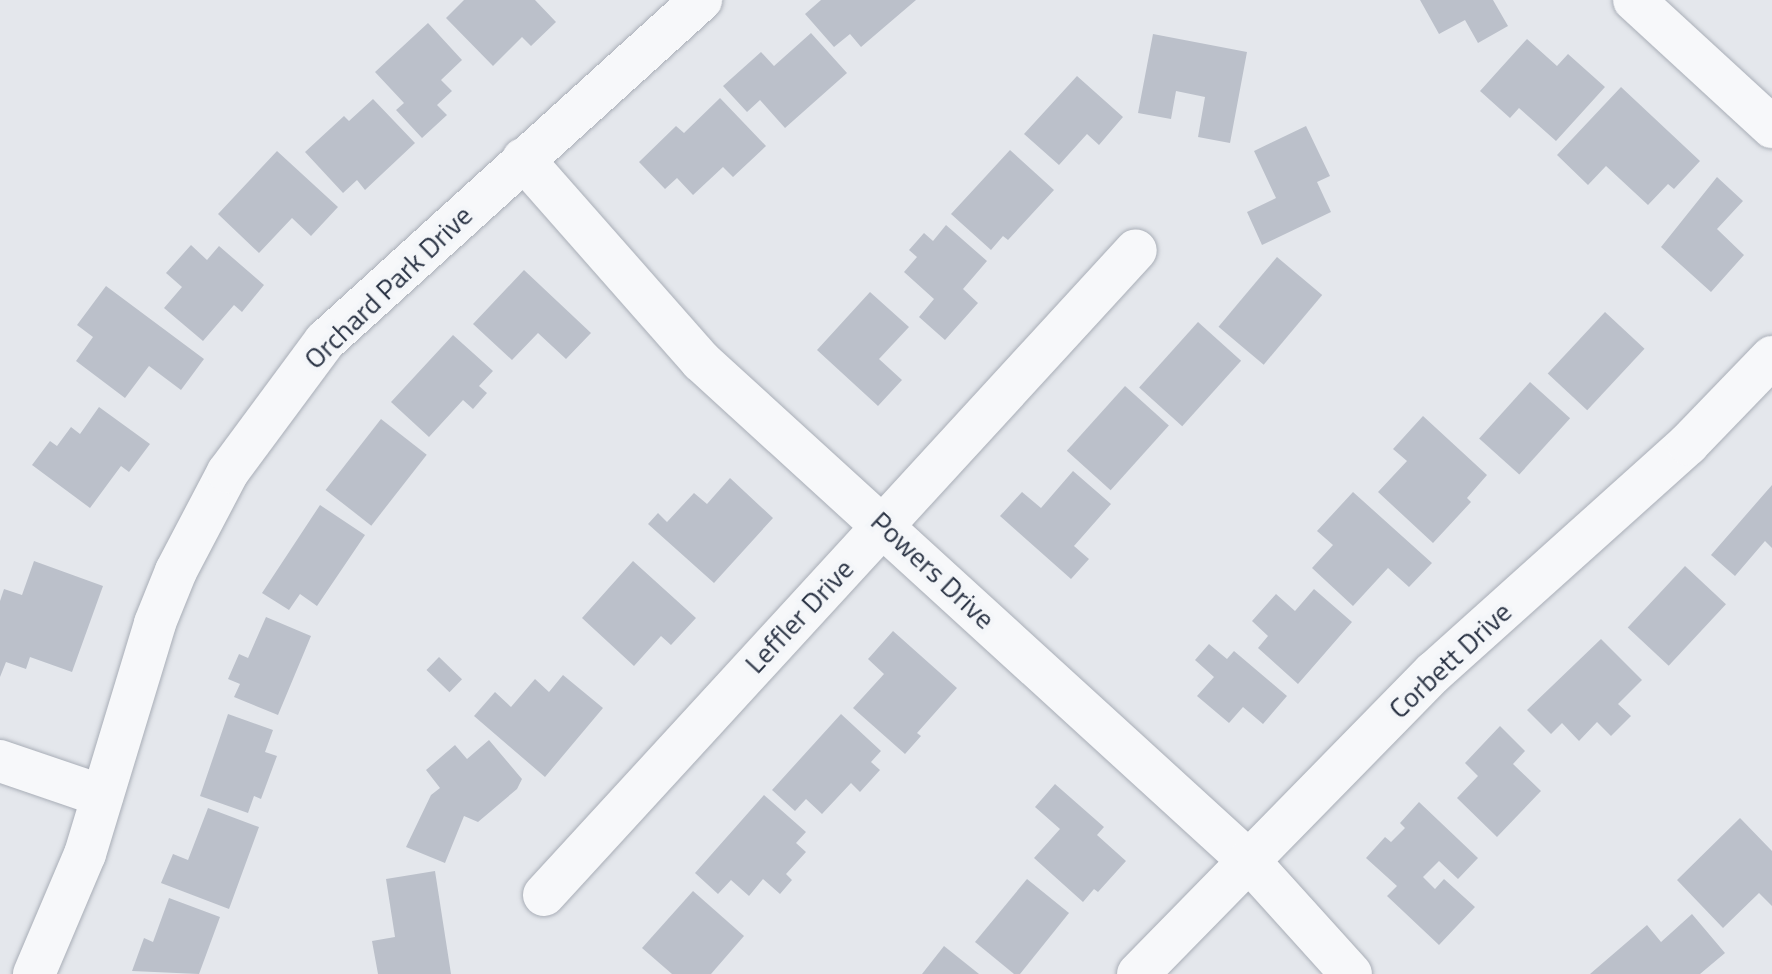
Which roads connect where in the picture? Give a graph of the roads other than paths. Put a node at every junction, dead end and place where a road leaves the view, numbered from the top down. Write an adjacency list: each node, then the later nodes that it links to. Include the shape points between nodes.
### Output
1 (701, 0): 4 (street, Orchard Park Drive)
2 (1634, 0): 3 (street)
3 (1772, 127)
4 (523, 159): 7 (street, Powers Drive, via 701,361); 9 (street, Orchard Park Drive, via 325,341 228,472 155,622)
5 (1136, 250): 7 (street, Leffler Drive)
6 (1772, 357): 10 (street, Corbett Drive, via 1688,444 1434,672)
7 (883, 524): 10 (street, Powers Drive); 11 (street, Leffler Drive)
8 (0, 761): 9 (street)
9 (102, 796): 12 (street, Orchard Park Drive)
10 (1248, 861): 13 (street, Corbett Drive); 14 (street, Powers Drive)
11 (544, 895)
12 (34, 974)
13 (1138, 974)
14 (1350, 974)

